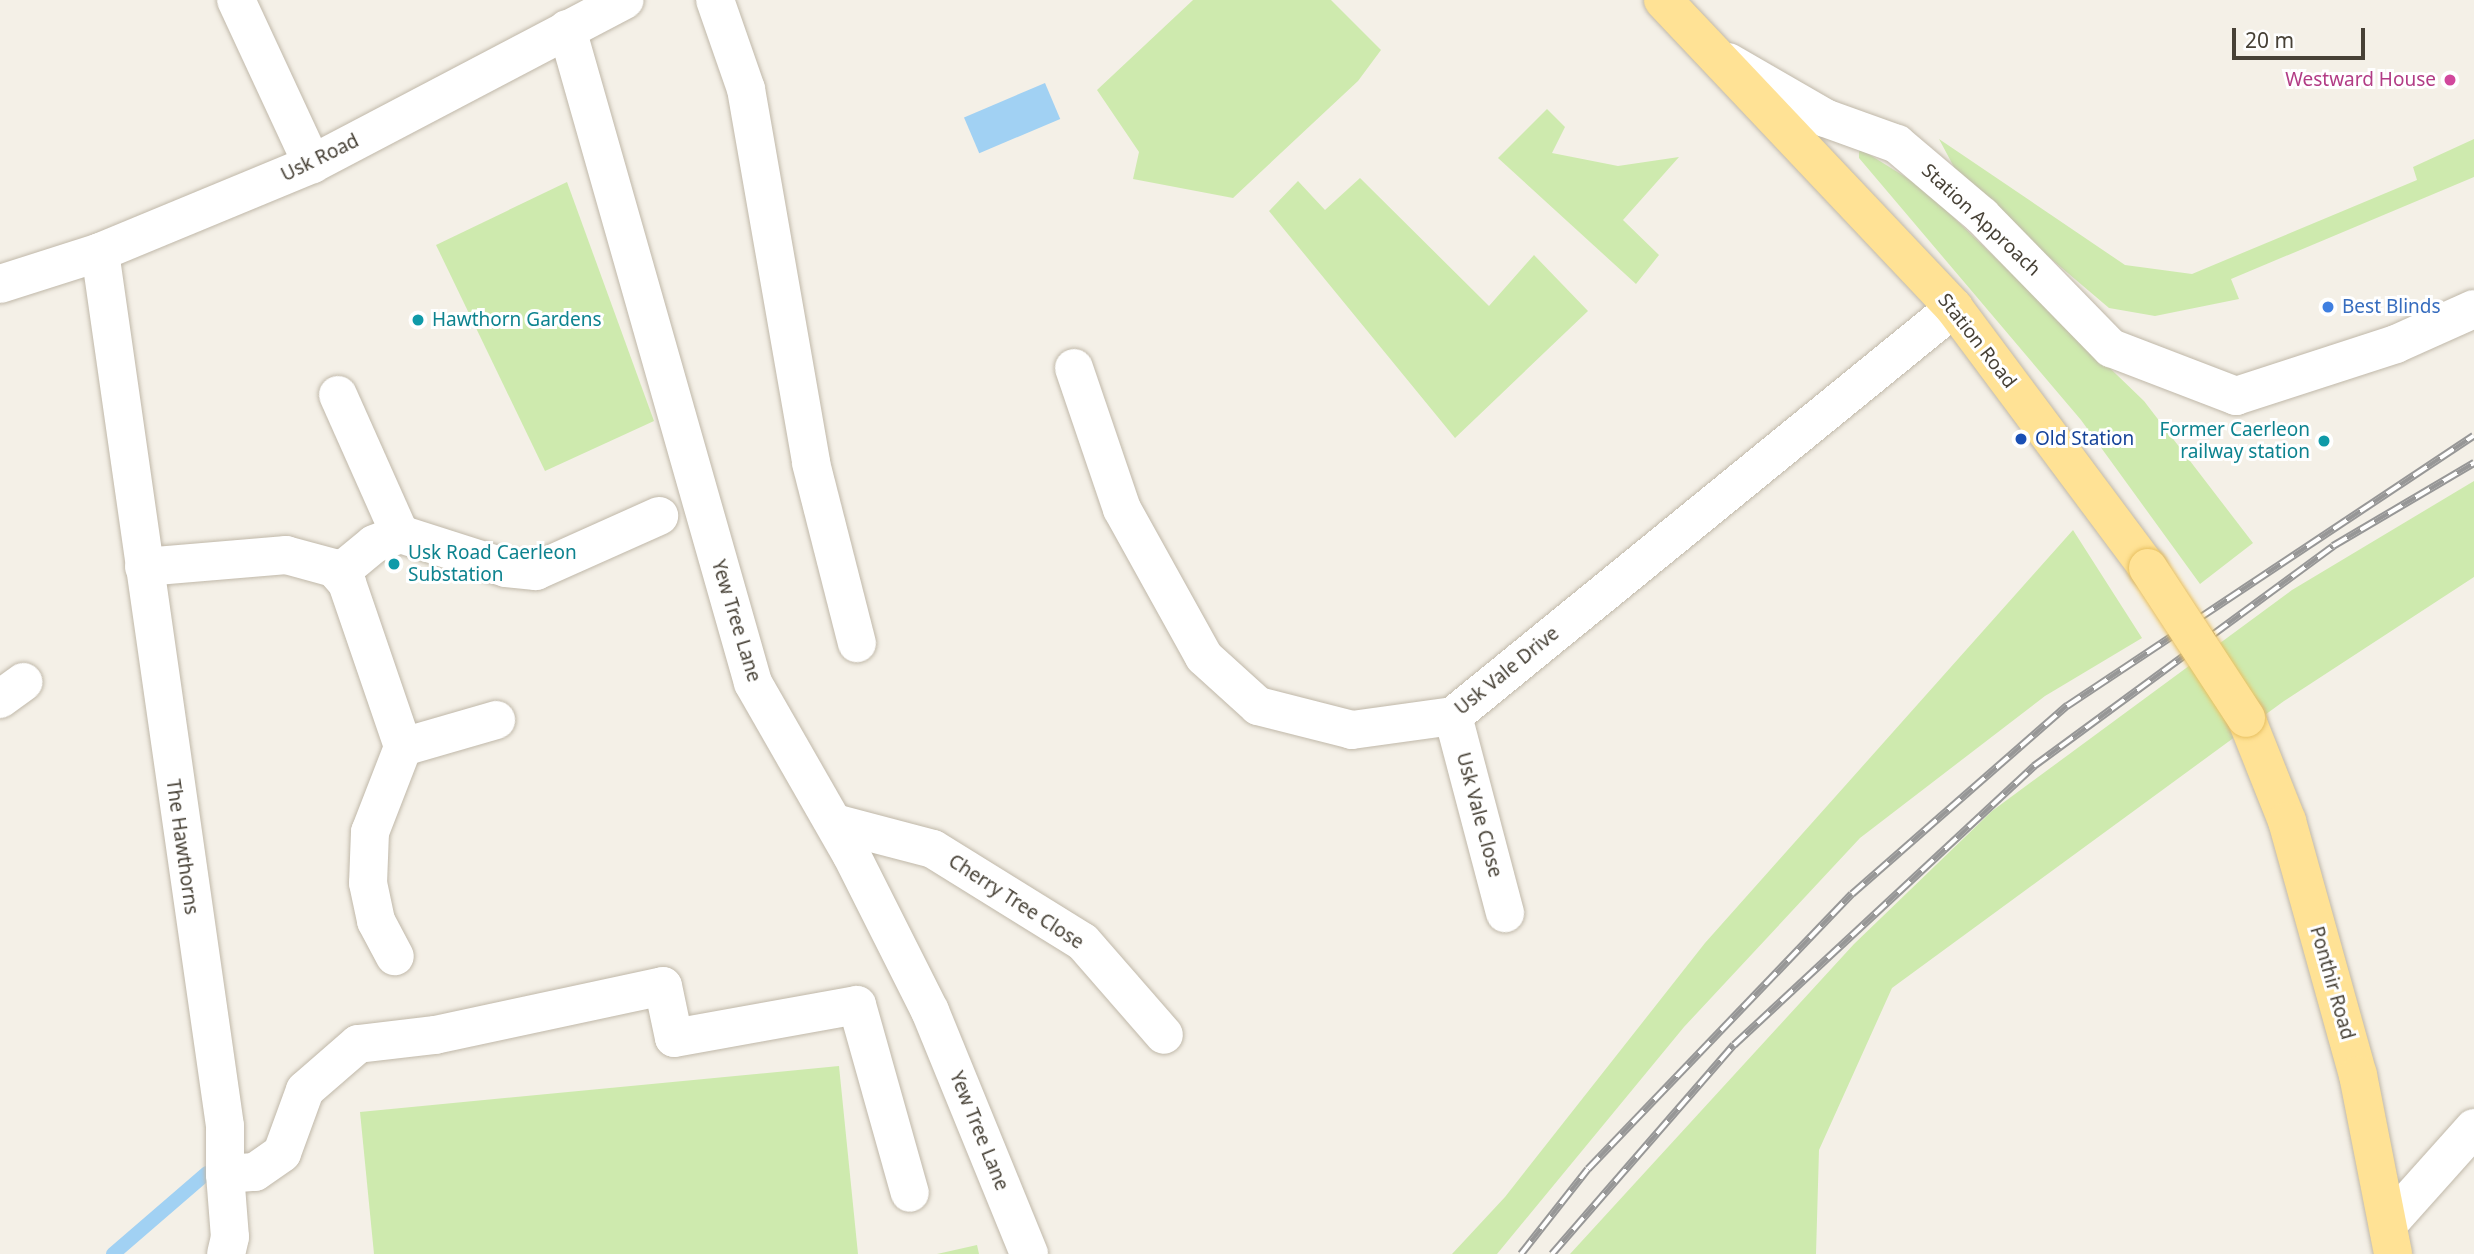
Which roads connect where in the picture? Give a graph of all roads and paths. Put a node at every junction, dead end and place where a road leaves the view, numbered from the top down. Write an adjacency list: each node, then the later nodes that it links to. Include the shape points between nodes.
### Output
1 (625, 0): 5 (street, Usk Road)
2 (715, 0): 18 (street, via 746,89 811,463)
3 (1663, 0): 6 (main road, Station Road)
4 (247, 4): 7 (street)
5 (567, 29): 7 (street, Usk Road); 23 (street, Yew Tree Lane, via 753,683)
6 (1714, 54): 10 (main road, Station Road); 11 (street, Station Approach, via 1825,118 1897,144 1982,216 2111,348 2236,396 2396,344)
7 (312, 164): 8 (street, Usk Road)
8 (100, 252): 9 (street, Usk Road); 16 (street, The Hawthorns)
9 (0, 284)
10 (1954, 308): 19 (street, Usk Vale Drive); 20 (main road, Station Road, bridge, via 2148,568)
11 (2474, 309)
12 (1074, 368): 19 (street, Usk Vale Drive, via 1122,509 1204,657 1258,706 1352,730)
13 (338, 395): 15 (street)
14 (659, 516): 15 (street, via 536,571 506,568)
15 (400, 534): 17 (street, via 374,544)
16 (144, 567): 17 (street, via 286,555 310,558); 28 (street, The Hawthorns, via 225,1126)
17 (339, 573): 22 (street)
18 (857, 643)
19 (1454, 716): 24 (street, Usk Vale Close)
20 (2246, 718): 30 (main road, Ponthir Road, via 2287,821 2365,1100)
21 (496, 720): 22 (street)
22 (403, 747): 25 (street, via 370,831 368,883 376,921)
23 (834, 823): 26 (street, Cherry Tree Close, via 933,849 1083,942); 32 (street, Yew Tree Lane, via 930,1011)
24 (1505, 913)
25 (396, 956)
26 (1164, 1035)
27 (2474, 1128): 30 (street)
28 (225, 1174): 29 (street, via 254,1172 282,1153 304,1090 358,1044 435,1035 663,986 674,1038 857,1005); 31 (street, The Hawthorns, via 230,1237)
29 (910, 1193)
30 (2392, 1238)
31 (226, 1254)
32 (1029, 1254)

